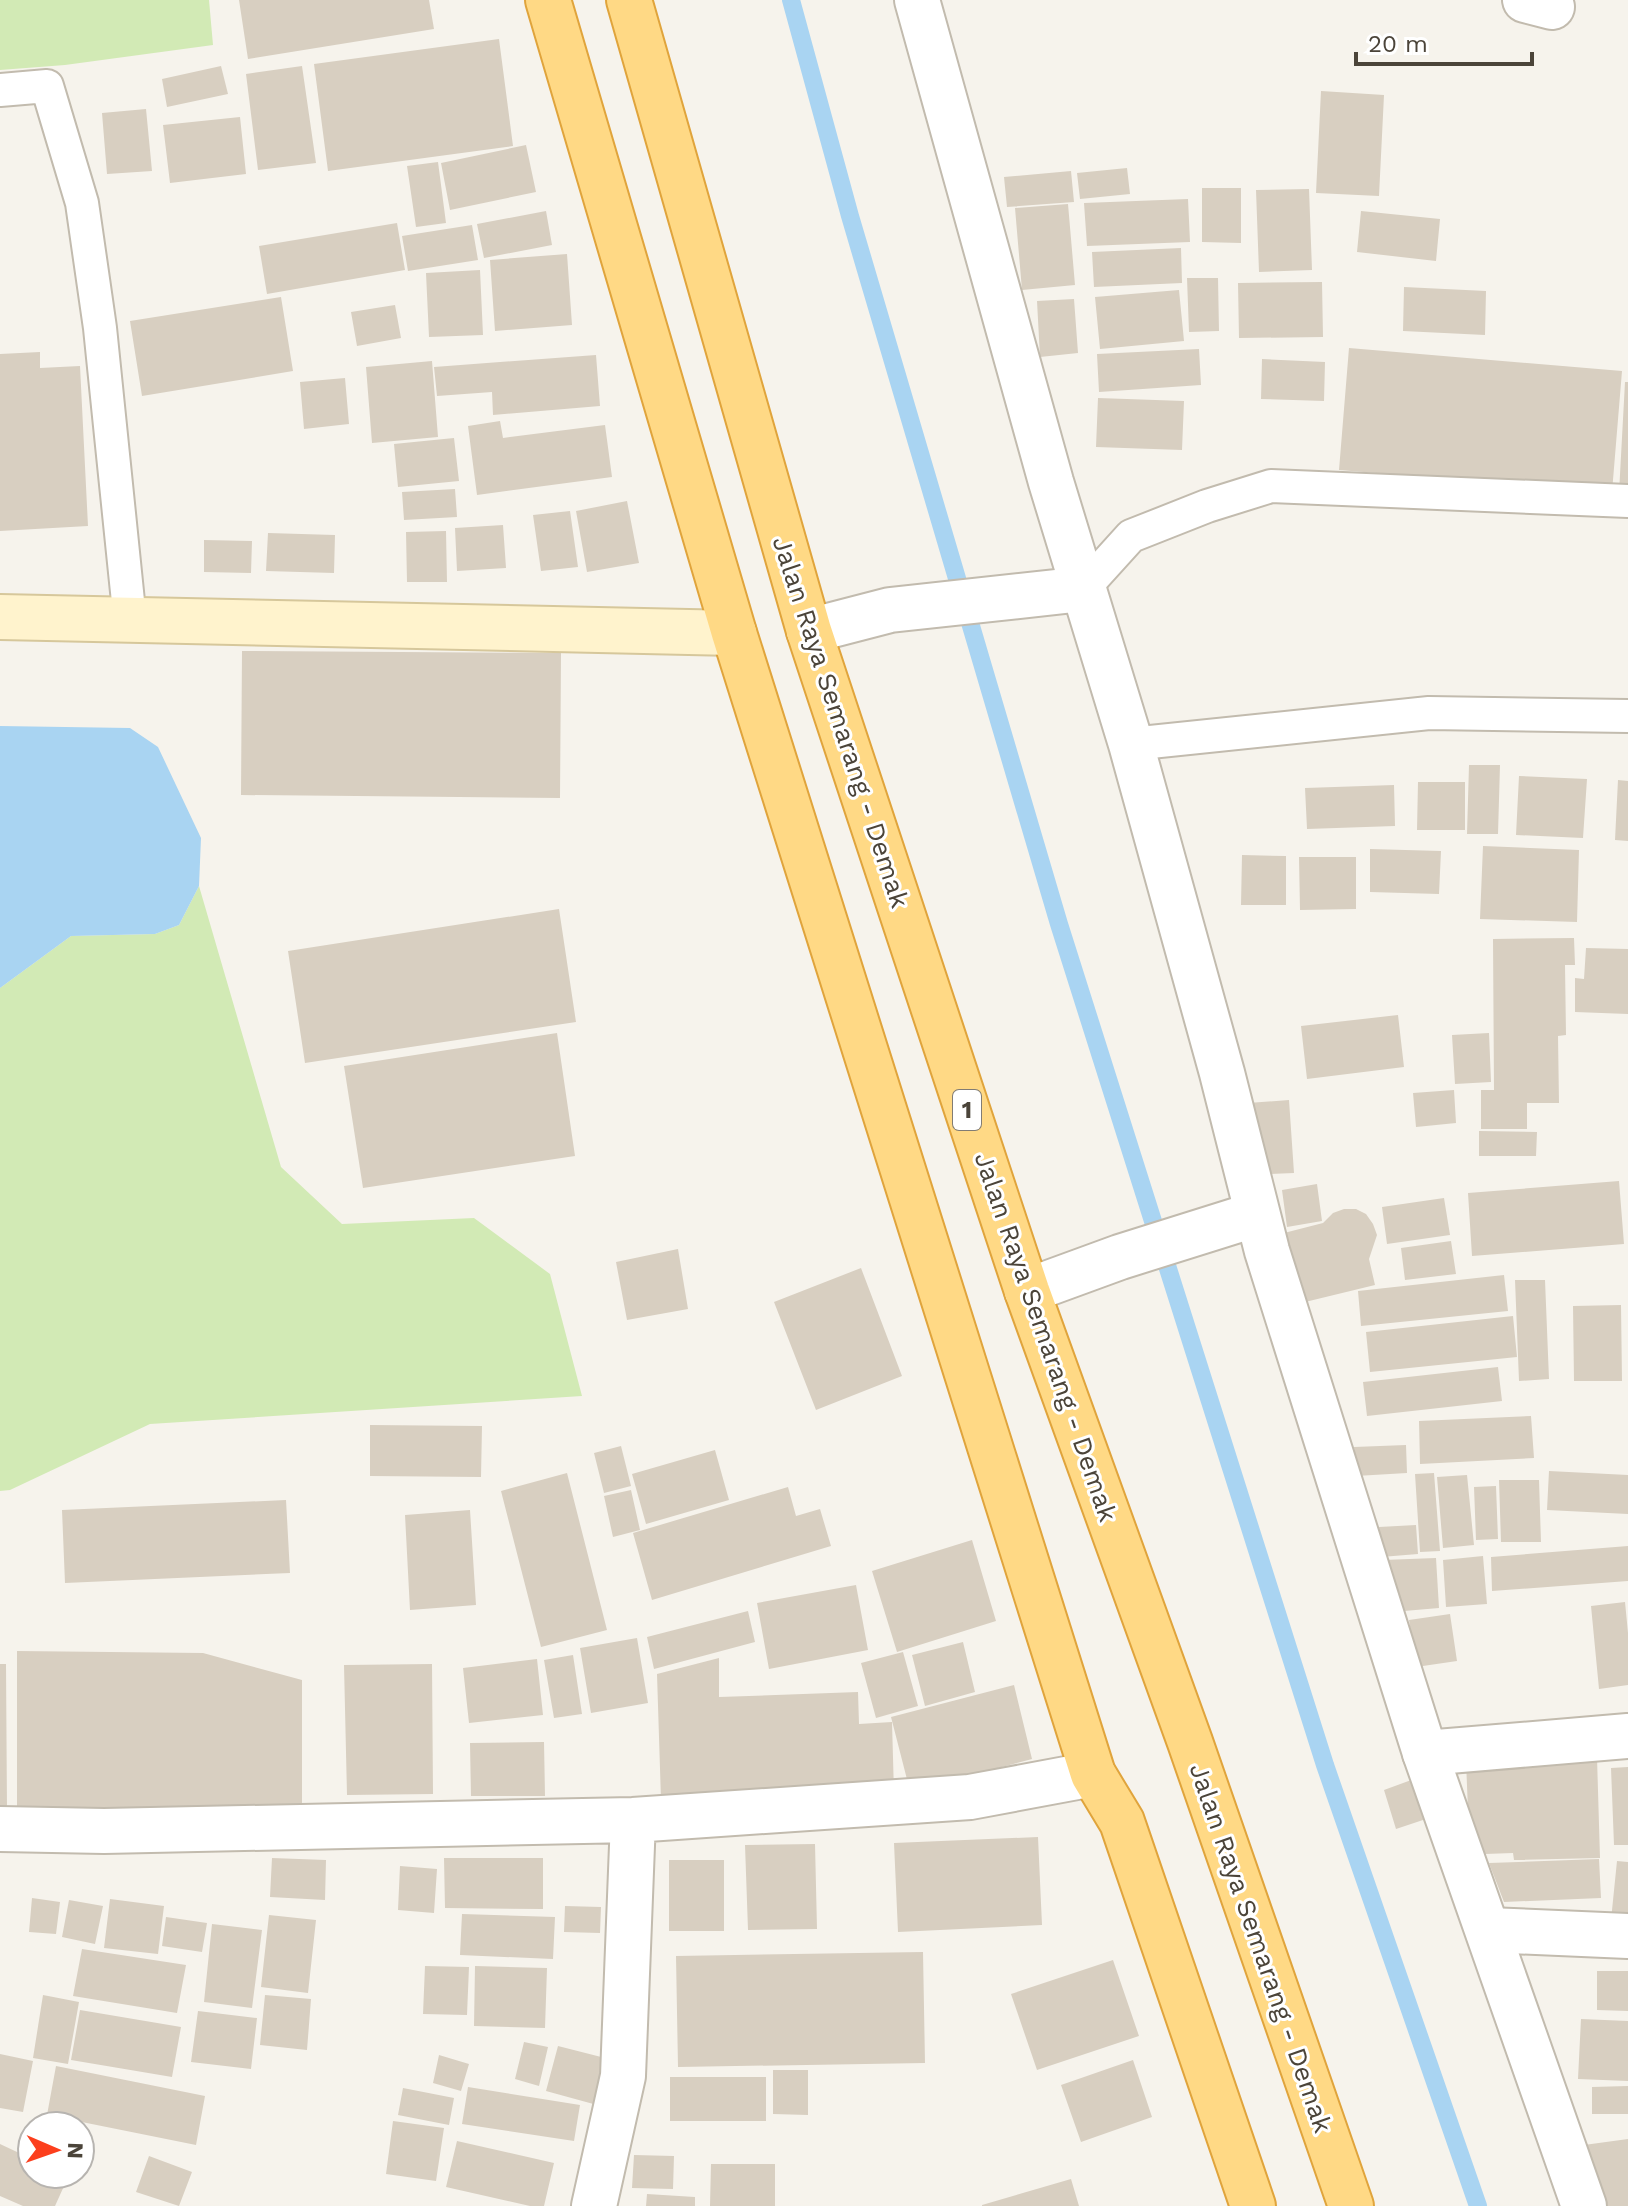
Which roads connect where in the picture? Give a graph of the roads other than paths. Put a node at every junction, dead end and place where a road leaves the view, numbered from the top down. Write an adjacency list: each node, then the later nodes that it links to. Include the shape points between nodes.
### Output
1 (548, 0): 10 (highway)
2 (629, 0): 9 (highway, Jalan Raya Semarang - Demak / 1)
3 (917, 0): 6 (street)
4 (0, 90): 8 (lane, via 47,86 82,203)
5 (1628, 501): 6 (lane, via 1271,486 1131,536)
6 (1083, 589): 9 (street, via 890,610); 12 (street)
7 (0, 617): 8 (main road)
8 (130, 621): 10 (main road)
9 (809, 631): 14 (highway, Jalan Raya Semarang - Demak / 1)
10 (734, 633): 17 (highway)
11 (1628, 716): 12 (lane, via 1429,713)
12 (1131, 744): 13 (street)
13 (1257, 1214): 14 (street); 16 (street)
14 (1027, 1291): 24 (highway, Jalan Raya Semarang - Demak / 1)
15 (1628, 1736): 16 (street)
16 (1425, 1753): 20 (street)
17 (1093, 1774): 18 (street, via 970,1797); 23 (highway, via 1122,1822)
18 (633, 1820): 19 (street); 22 (street, via 623,2076)
19 (2, 1834)
20 (1488, 1930): 21 (street); 25 (street)
21 (1628, 1936)
22 (594, 2206)
23 (1253, 2206)
24 (1351, 2206)
25 (1584, 2206)

